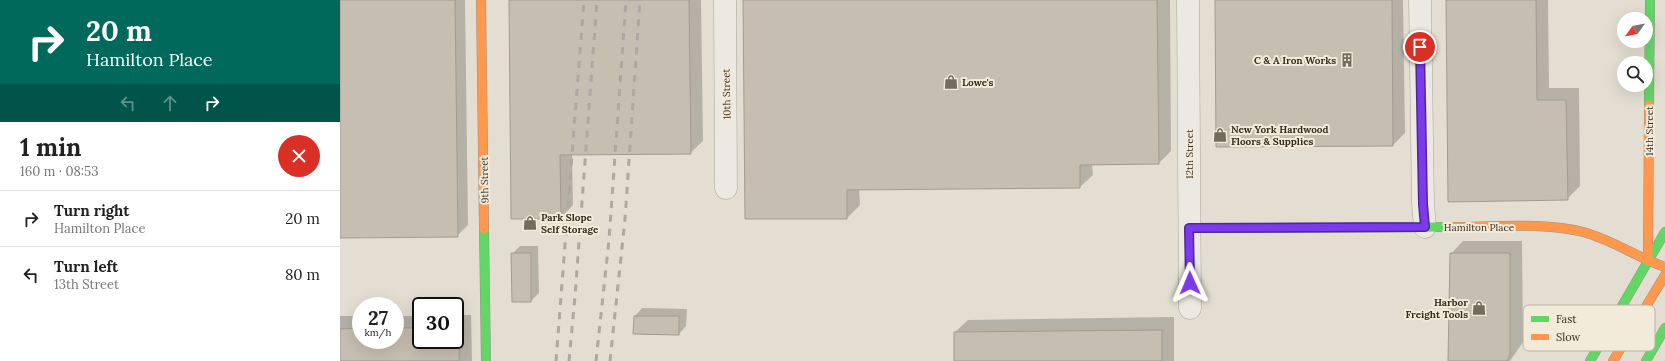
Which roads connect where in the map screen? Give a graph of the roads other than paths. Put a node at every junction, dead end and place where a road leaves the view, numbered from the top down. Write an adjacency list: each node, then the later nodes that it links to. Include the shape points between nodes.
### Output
1 (481, 0): 21 (main road, 9th Street)
2 (725, 0): 6 (street, 10th Street)
3 (1188, 0): 8 (street, 12th Street)
4 (1420, 0): 7 (street)
5 (1650, 0): 10 (main road, 14th Street)
6 (726, 188)
7 (1425, 227): 8 (main road, Hamilton Place); 10 (main road, Hamilton Place, via 1544,227 1582,232 1615,242)
8 (1189, 228): 15 (street, 12th Street)
9 (1665, 232): 10 (main road)
10 (1648, 261): 11 (main road, Hamilton Place); 13 (main road)
11 (1665, 267)
12 (1665, 274): 14 (main road)
13 (1622, 305)
14 (1646, 305)
15 (1190, 308)
16 (1665, 328): 17 (main road)
17 (1655, 345)
18 (1596, 351): 22 (main road)
19 (1619, 351): 23 (main road)
20 (1652, 351): 24 (main road)
21 (486, 361)
22 (1590, 361)
23 (1613, 361)
24 (1646, 361)

